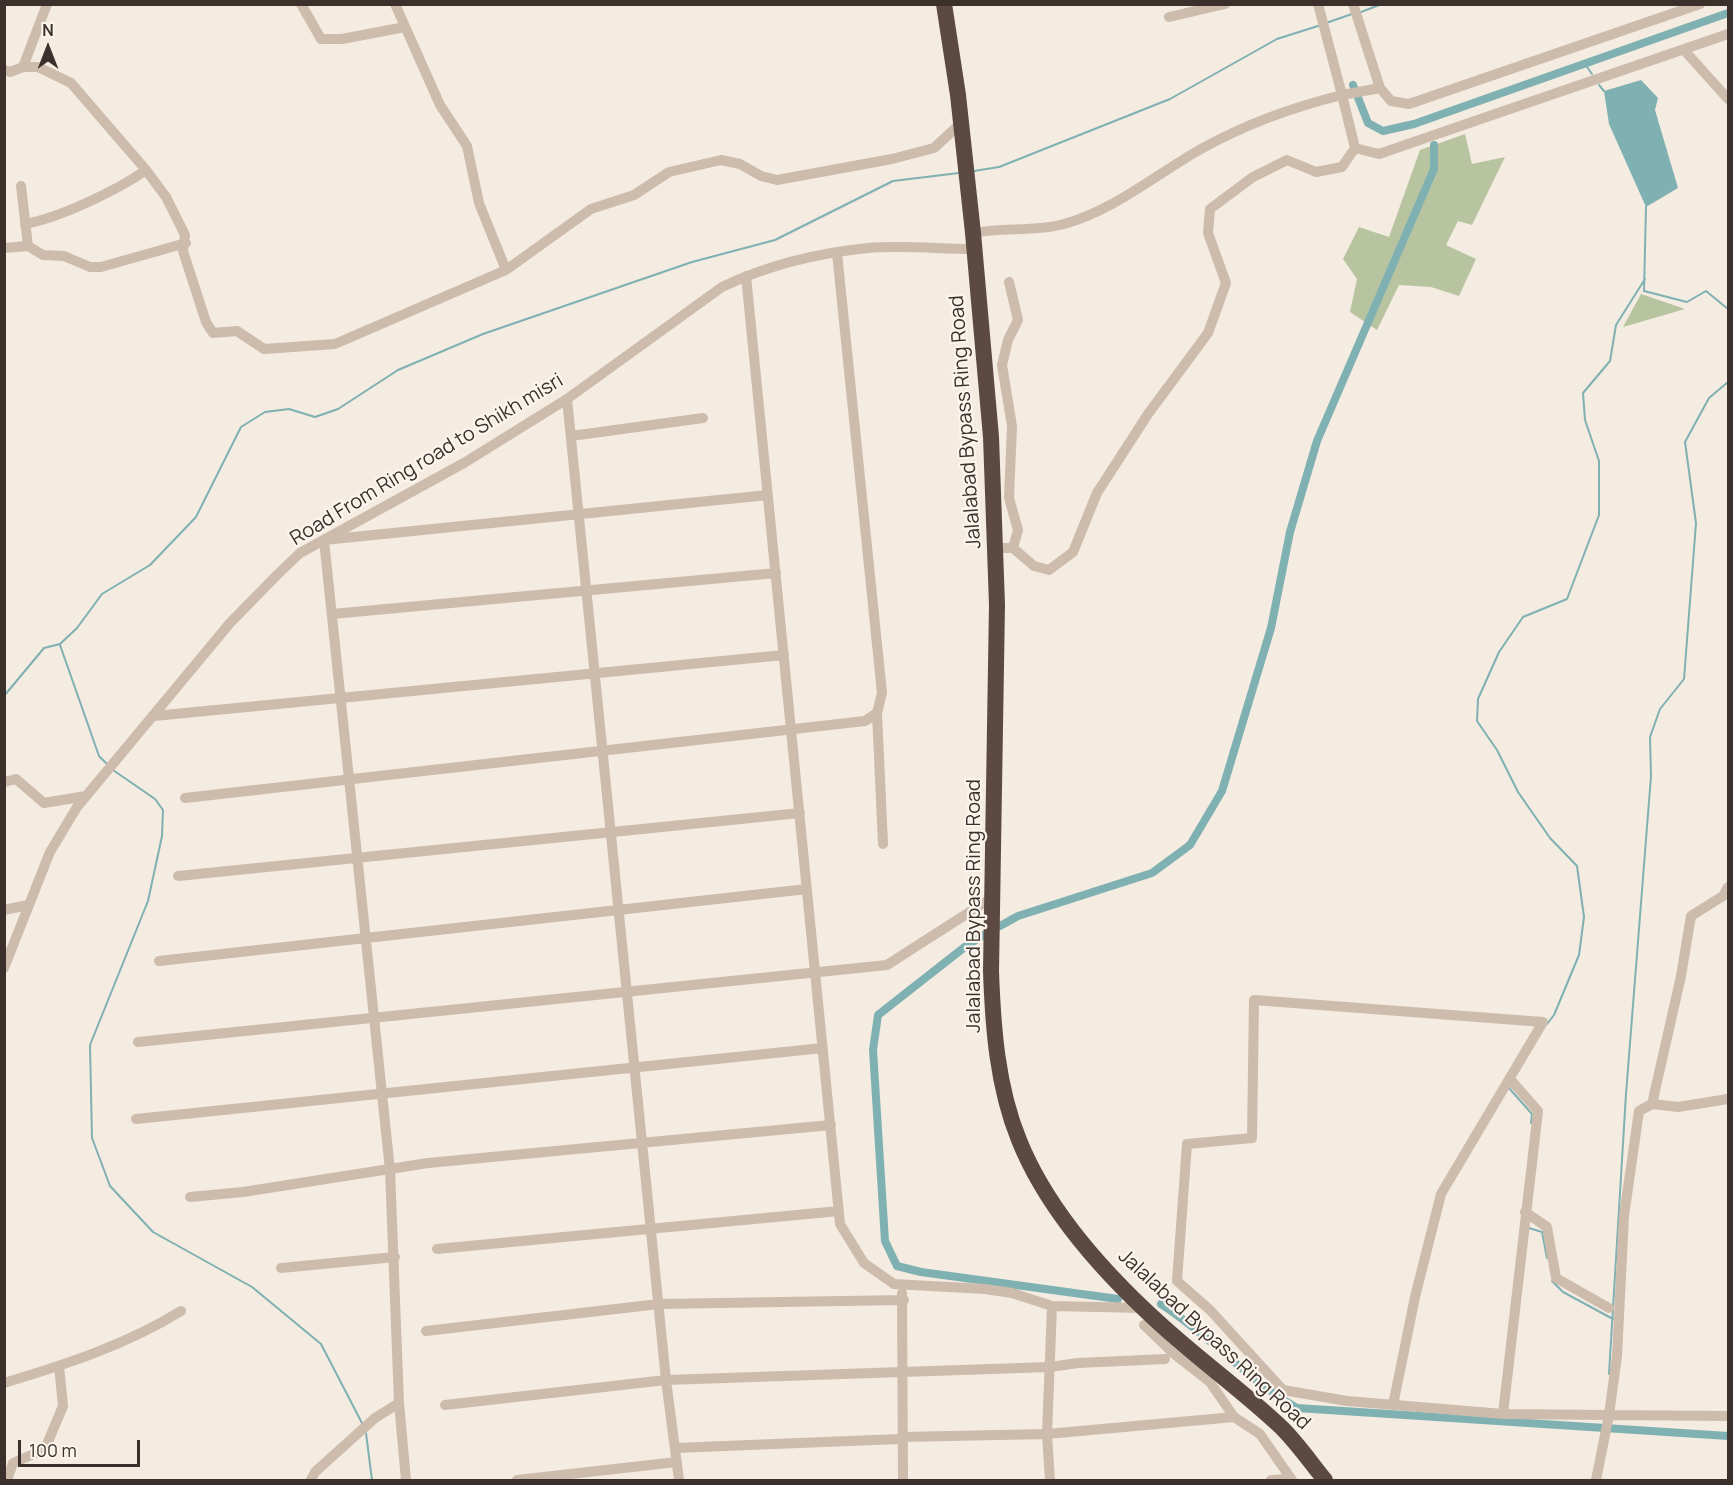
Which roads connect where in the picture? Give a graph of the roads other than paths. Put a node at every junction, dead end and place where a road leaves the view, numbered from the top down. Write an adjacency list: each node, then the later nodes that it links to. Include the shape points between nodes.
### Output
1 (47, 4): 13 (street)
2 (301, 4): 10 (street, via 321,39)
3 (395, 4): 10 (street)
4 (944, 4): 18 (highway, Jalalabad Bypass Ring Road)
5 (1225, 4): 9 (street)
6 (1318, 4): 16 (street)
7 (1353, 4): 15 (street, via 1374,64)
8 (1700, 4): 15 (street, via 1409,104 1391,101)
9 (1169, 17)
10 (405, 27): 28 (street, via 440,105 467,146 479,203)
11 (1728, 34): 12 (street)
12 (1684, 50): 17 (street); 19 (street, via 1379,154)
13 (23, 67): 14 (street); 20 (street, via 46,69 71,83)
14 (4, 70)
15 (1376, 89): 16 (street, Road From Ring road to Shikh misri)
16 (1345, 94): 19 (street); 23 (street, Road From Ring road to Shikh misri, via 1269,117 1202,149 1126,196 1065,224)
17 (1728, 99)
18 (961, 132): 23 (highway, Jalalabad Bypass Ring Road); 28 (street, via 934,148 892,159 777,180 721,160 669,172 634,195 591,209)
19 (1355, 148): 38 (street, via 1342,167 1316,172 1287,160 1253,177 1210,209 1208,233 1226,283 1208,333 1148,414 1097,493 1073,552 1049,570 1034,566)
20 (146, 170): 22 (street, via 104,194 39,222); 24 (street, via 166,197)
21 (21, 186): 22 (street)
22 (25, 224): 25 (street)
23 (974, 241): 27 (street, Road From Ring road to Shikh misri); 37 (highway, Jalalabad Bypass Ring Road)
24 (186, 243): 25 (street, via 100,267 64,256 43,255); 28 (street, via 183,251 213,333 237,331 264,349 335,344)
25 (28, 246): 26 (street)
26 (4, 248)
27 (837, 253): 29 (street, Road From Ring road to Shikh misri, via 794,260); 45 (street, via 882,693)
28 (506, 270)
29 (746, 276): 31 (street, Road From Ring road to Shikh misri, via 722,287); 34 (street)
30 (1009, 282): 38 (street, via 1018,320 1002,365 1012,426 1009,498 1018,530)
31 (567, 399): 33 (street); 36 (street, Road From Ring road to Shikh misri, via 464,463)
32 (703, 418): 33 (street)
33 (571, 436): 35 (street)
34 (768, 495): 35 (street); 39 (street)
35 (579, 514): 36 (street); 40 (street)
36 (324, 540): 41 (street); 46 (street, Road From Ring road to Shikh misri, via 300,553 253,599)
37 (996, 548): 38 (street); 60 (highway, Jalalabad Bypass Ring Road)
38 (1013, 548)
39 (776, 573): 40 (street); 42 (street)
40 (587, 592): 41 (street); 43 (street)
41 (332, 614): 44 (street)
42 (784, 655): 43 (street); 47 (street)
43 (595, 674): 44 (street); 48 (street)
44 (341, 699): 46 (street); 49 (street)
45 (877, 713): 47 (street, via 865,721); 55 (street)
46 (154, 716): 51 (street, Road From Ring road to Shikh misri)
47 (791, 729): 48 (street); 53 (street)
48 (603, 751): 49 (street); 54 (street)
49 (349, 779): 52 (street); 56 (street)
50 (4, 782): 51 (street, via 16,779 44,803)
51 (86, 796): 61 (street, Road From Ring road to Shikh misri, via 50,852)
52 (185, 798)
53 (800, 813): 54 (street); 59 (street)
54 (610, 832): 56 (street); 63 (street)
55 (883, 844)
56 (358, 858): 57 (street); 64 (street)
57 (178, 876)
58 (1728, 886): 76 (street, via 1723,896 1691,916)
59 (807, 889): 63 (street); 67 (street)
60 (993, 897): 67 (street, via 887,965); 92 (highway, Jalalabad Bypass Ring Road, via 993,1024 1000,1072 1018,1138 1054,1206 1096,1258)
61 (28, 905): 62 (street); 66 (street, Road From Ring road to Shikh misri)
62 (4, 910)
63 (620, 910): 64 (street); 68 (street)
64 (366, 938): 65 (street); 69 (street)
65 (159, 961)
66 (4, 968)
67 (816, 972): 68 (street); 71 (street)
68 (628, 992): 69 (street); 72 (street)
69 (374, 1018): 70 (street); 74 (street)
70 (138, 1042)
71 (823, 1048): 72 (street); 78 (street)
72 (636, 1068): 74 (street); 79 (street)
73 (1510, 1079): 83 (street, via 1538,1111); 105 (street, via 1440,1194); 105 (street, via 1543,1022 1254,1000 1252,1138 1187,1144 1177,1281 1210,1310 1283,1390)
74 (382, 1094): 77 (street); 80 (street)
75 (1728, 1100): 76 (street, via 1678,1107)
76 (1652, 1104): 107 (street, via 1639,1111 1624,1216 1617,1356)
77 (136, 1119)
78 (831, 1125): 79 (street); 82 (street)
79 (644, 1143): 80 (street); 84 (street)
80 (390, 1170): 81 (street); 86 (street)
81 (190, 1197)
82 (839, 1211): 84 (street); 88 (street, via 840,1224 864,1263)
83 (1525, 1212): 93 (street, via 1547,1227 1556,1278); 106 (street)
84 (653, 1229): 85 (street); 90 (street)
85 (436, 1249)
86 (394, 1257): 87 (street); 103 (street)
87 (281, 1268)
88 (899, 1284): 89 (street); 91 (street, via 985,1289)
89 (904, 1300): 90 (street); 100 (street)
90 (659, 1305): 96 (street); 101 (street)
91 (1052, 1306): 92 (street); 99 (street)
92 (1145, 1308): 95 (highway, Jalalabad Bypass Ring Road)
93 (1609, 1308)
94 (181, 1311): 98 (street, via 149,1330)
95 (1156, 1321): 109 (street, via 1144,1325 1210,1382); 123 (highway, Jalalabad Bypass Ring Road, via 1283,1429)
96 (426, 1331)
97 (1165, 1359): 99 (street)
98 (59, 1366): 102 (street); 114 (street, via 63,1406 45,1449 13,1463)
99 (1050, 1367): 100 (street); 110 (street)
100 (900, 1372): 101 (street); 111 (street)
101 (666, 1380): 104 (street); 112 (street)
102 (4, 1383)
103 (399, 1403): 115 (street, via 375,1418); 116 (street)
104 (445, 1405)
105 (1394, 1405): 106 (street)
106 (1503, 1413): 107 (street)
107 (1609, 1415): 108 (street); 124 (street)
108 (1728, 1416)
109 (1234, 1417): 110 (street); 122 (street, via 1260,1434)
110 (1047, 1434): 111 (street); 120 (street)
111 (902, 1437): 112 (street); 119 (street)
112 (675, 1448): 113 (street)
113 (677, 1462): 117 (street); 118 (street)
114 (7, 1480)
115 (311, 1480)
116 (406, 1480)
117 (517, 1480)
118 (679, 1480)
119 (903, 1480)
120 (1050, 1480)
121 (1271, 1480): 122 (street)
122 (1291, 1480)
123 (1325, 1480)
124 (1596, 1480)

